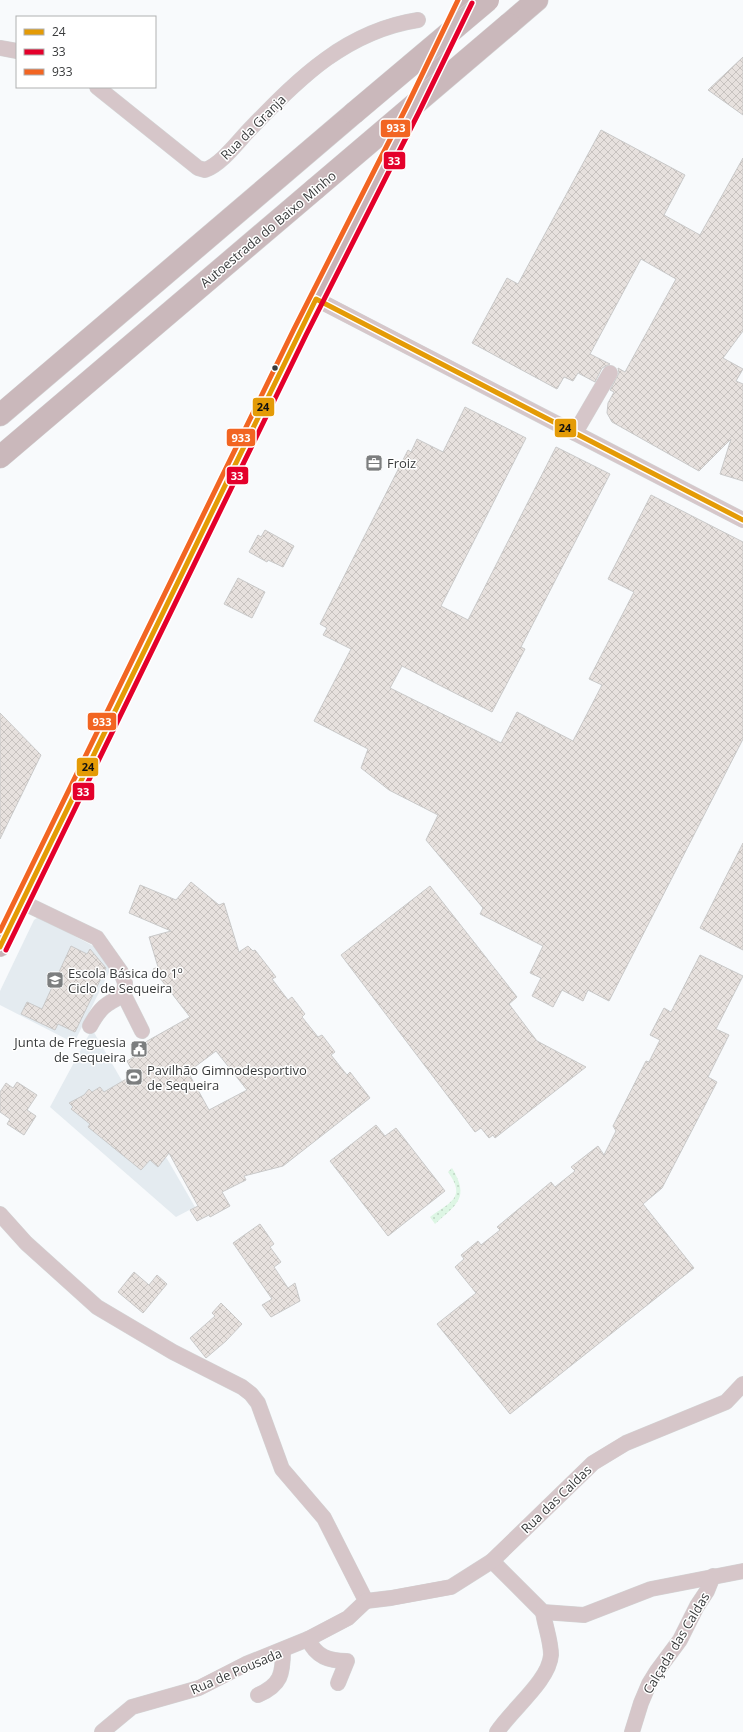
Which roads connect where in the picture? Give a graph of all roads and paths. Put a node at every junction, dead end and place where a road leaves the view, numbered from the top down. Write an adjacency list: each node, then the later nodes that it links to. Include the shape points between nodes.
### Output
1 (466, 0): 8 (main road)
2 (488, 0): 10 (highway, bridge)
3 (537, 0): 12 (highway, Autoestrada do Baixo Minho, bridge)
4 (418, 20): 7 (street, Rua da Granja, via 402,22 363,36 317,64 217,163 205,170 198,168)
5 (0, 48): 6 (street)
6 (16, 51)
7 (98, 88)
8 (316, 299): 11 (street); 14 (main road)
9 (610, 373): 11 (street)
10 (0, 415)
11 (575, 433): 13 (street)
12 (0, 457)
13 (743, 520)
14 (22, 902): 15 (main road); 16 (street, via 96,938 121,972 125,983)
15 (0, 947)
16 (124, 995): 17 (street, via 99,1009); 18 (street)
17 (90, 1026)
18 (142, 1031)
19 (0, 1214): 24 (street, via 26,1243 97,1307 251,1394 258,1403 282,1469 324,1518)
20 (743, 1384): 21 (street, Rua das Caldas, via 726,1402 626,1443 593,1463)
21 (492, 1561): 24 (street, Rua das Caldas, via 451,1587); 25 (street)
22 (743, 1571): 23 (street)
23 (713, 1576): 25 (street, via 651,1589 584,1615); 32 (street, Calçada das Caldas, via 680,1640 649,1684)
24 (366, 1601): 26 (street, Rua de Pousada, via 348,1618)
25 (543, 1612): 31 (street, via 549,1639 550,1664 542,1680)
26 (308, 1639): 27 (street, Rua de Pousada); 28 (street, via 315,1651 326,1659 347,1661)
27 (283, 1650): 29 (street, via 282,1667 277,1683 270,1690); 30 (street, Rua de Pousada, via 246,1664 199,1688 132,1708)
28 (338, 1683)
29 (258, 1695)
30 (102, 1732)
31 (497, 1732)
32 (632, 1732)

